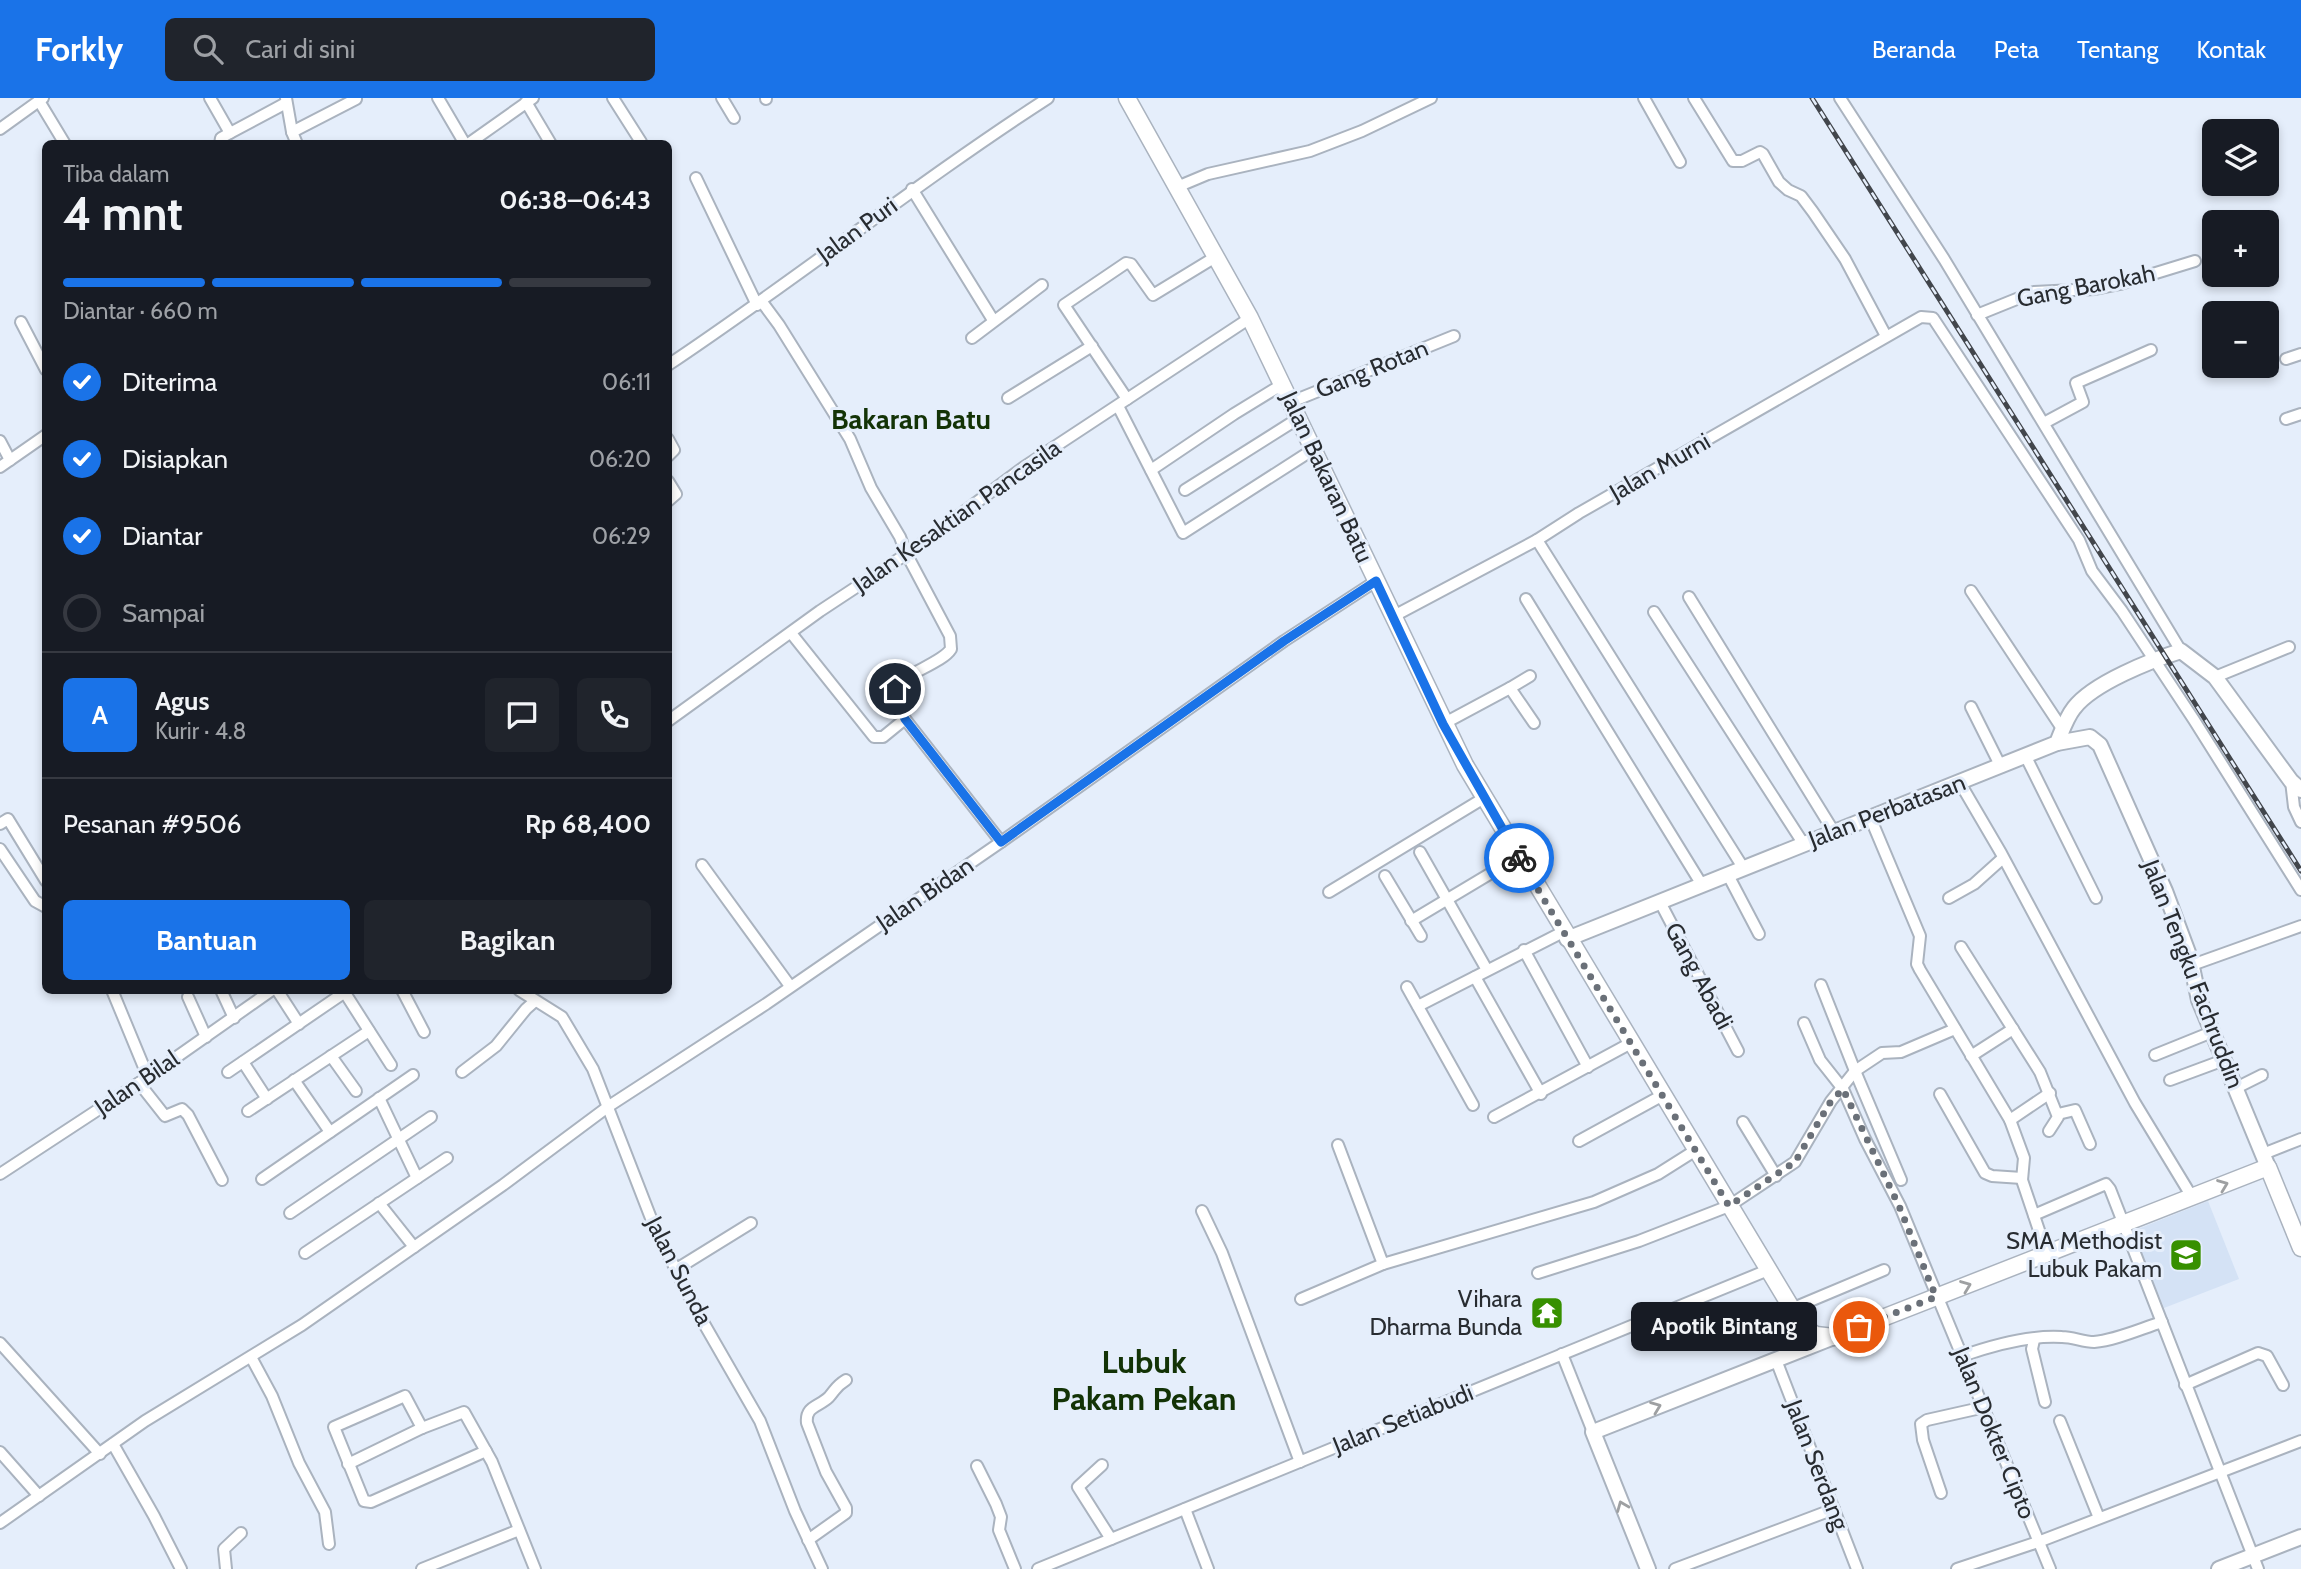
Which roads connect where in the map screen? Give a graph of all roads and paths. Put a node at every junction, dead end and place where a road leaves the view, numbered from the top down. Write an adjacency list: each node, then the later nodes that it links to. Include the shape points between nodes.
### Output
1 (210, 98): 18 (street)
2 (438, 98): 21 (street)
3 (613, 98): 24 (street)
4 (722, 98): 15 (street)
5 (1048, 98): 28 (street, Jalan Puri)
6 (1127, 98): 27 (highway, Jalan Bakaran Batu)
7 (1431, 98): 27 (street, via 1310,151 1233,167)
8 (1644, 98): 25 (street)
9 (1694, 98): 38 (street, via 1733,161 1760,152 1779,182 1808,203 1845,259)
10 (356, 99): 17 (street)
11 (41, 100): 16 (street); 19 (street)
12 (529, 100): 22 (street); 23 (street)
13 (1843, 100): 33 (street)
14 (286, 101): 17 (street); 18 (street)
15 (734, 118)
16 (0, 129)
17 (292, 132): 20 (street)
18 (224, 138)
19 (63, 140)
20 (295, 140)
21 (464, 140)
22 (473, 140)
23 (549, 140)
24 (640, 140)
25 (1680, 162)
26 (696, 178): 32 (street)
27 (1177, 187): 29 (highway, Jalan Bakaran Batu)
28 (912, 189): 32 (street, Jalan Puri); 35 (street)
29 (1217, 256): 34 (highway, Jalan Bakaran Batu); 40 (street, via 1153,295 1126,263 1064,305)
30 (2195, 261): 33 (street, Gang Barokah, via 2095,289 2034,292)
31 (1042, 285): 35 (street)
32 (760, 304): 45 (street, Jalan Puri); 62 (street, via 779,325 850,439)
33 (1977, 315): 53 (street)
34 (1250, 318): 46 (highway, Jalan Bakaran Batu); 48 (street, Jalan Kesaktian Pancasila)
35 (993, 320): 39 (street)
36 (21, 322): 44 (street)
37 (1454, 336): 49 (street, Gang Rotan)
38 (1886, 336): 61 (street, Jalan Murni); 72 (street, Jalan Murni, via 1921,317 1936,320 2079,540 2092,571)
39 (972, 338)
40 (1092, 346): 47 (street); 48 (street)
41 (2151, 350): 53 (street, via 2076,383 2083,402)
42 (2301, 354): 43 (street)
43 (2286, 359)
44 (42, 362)
45 (672, 362)
46 (1283, 384): 49 (highway, Jalan Bakaran Batu); 59 (street)
47 (1009, 398)
48 (1122, 402): 59 (street); 62 (street, Jalan Kesaktian Pancasila)
49 (1291, 402): 51 (highway, Jalan Bakaran Batu)
50 (2301, 414): 52 (street)
51 (1299, 418): 56 (highway, Jalan Bakaran Batu); 60 (street)
52 (2286, 419)
53 (2044, 423): 71 (street)
54 (42, 438): 57 (street)
55 (0, 441): 57 (street)
56 (1314, 449): 59 (street, via 1185,533); 63 (highway, Jalan Bakaran Batu)
57 (10, 460): 58 (street)
58 (0, 467)
59 (1152, 470)
60 (1185, 489)
61 (1537, 540): 68 (street, Jalan Murni); 98 (street)
62 (906, 553): 69 (street, Jalan Kesaktian Pancasila); 78 (street, via 952,643 941,660 896,686)
63 (1376, 581): 68 (highway, Jalan Bakaran Batu); 91 (street, Jalan Bidan)
64 (1971, 591): 81 (street)
65 (1689, 597): 90 (street)
66 (1526, 599): 102 (street)
67 (1654, 611): 92 (street)
68 (1392, 617): 80 (highway, Jalan Bakaran Batu)
69 (791, 633): 77 (street, Jalan Kesaktian Pancasila); 78 (street, via 874,737 886,736)
70 (2289, 647): 74 (street)
71 (2181, 651): 72 (main road); 74 (main road)
72 (2155, 660): 81 (main road, via 2081,701); 103 (street)
73 (1530, 676): 75 (street)
74 (2215, 677): 85 (main road)
75 (1510, 688): 79 (street); 80 (street)
76 (1971, 707): 83 (street)
77 (672, 718)
78 (905, 719): 91 (street)
79 (1534, 723)
80 (1443, 724): 86 (highway, Jalan Bakaran Batu)
81 (2060, 736): 82 (main road, Jalan Perbatasan); 117 (main road, Jalan Tengku Fachruddin, via 2090,737 2101,745)
82 (2026, 757): 83 (main road, Jalan Perbatasan); 106 (street)
83 (2001, 766): 84 (main road, Jalan Perbatasan)
84 (1960, 783): 87 (main road, Jalan Perbatasan); 96 (street)
85 (2296, 786): 88 (street, via 2294,807)
86 (1484, 798): 95 (highway, Jalan Bakaran Batu); 104 (street)
87 (1870, 817): 90 (main road, Jalan Perbatasan); 136 (street, via 1920,936 1917,964)
88 (2301, 822)
89 (0, 824): 99 (street, via 8,819)
90 (1834, 832): 92 (main road, Jalan Perbatasan)
91 (1001, 842): 121 (street, Jalan Bidan)
92 (1803, 843): 98 (main road, Jalan Perbatasan)
93 (0, 849): 109 (street)
94 (1420, 852): 107 (street)
95 (1518, 858): 107 (street); 113 (highway, Jalan Bakaran Batu)
96 (2003, 858): 105 (street, via 1974,884); 193 (street, via 2135,1103)
97 (702, 865): 121 (street)
98 (1744, 869): 100 (main road, Jalan Perbatasan)
99 (42, 874)
100 (1728, 875): 102 (main road, Jalan Perbatasan); 112 (street)
101 (1385, 876): 110 (street)
102 (1702, 885): 108 (main road, Jalan Perbatasan)
103 (2301, 890)
104 (1329, 892)
105 (1949, 898)
106 (2096, 898)
107 (1446, 901): 110 (street); 118 (street)
108 (1660, 902): 113 (main road, Jalan Perbatasan); 143 (street, Gang Abadi)
109 (42, 905)
110 (1411, 921): 114 (street)
111 (2301, 926): 117 (street)
112 (1759, 934)
113 (1565, 935): 116 (street); 142 (highway, Jalan Bakaran Batu)
114 (1421, 936)
115 (1961, 947): 137 (street)
116 (1524, 950): 118 (street); 150 (street)
117 (2192, 965): 140 (main road, Jalan Tengku Fachruddin, via 2199,1000)
118 (1487, 970): 119 (street)
119 (1475, 977): 132 (street); 163 (street)
120 (1821, 985): 151 (street)
121 (790, 986): 169 (street, Jalan Bidan)
122 (1407, 988): 132 (street)
123 (113, 994): 156 (street)
124 (223, 994): 133 (street)
125 (269, 994): 133 (street, Jalan Bilal)
126 (278, 994): 135 (street)
127 (344, 994): 135 (street)
128 (348, 994): 138 (street)
129 (404, 994): 139 (street)
130 (530, 995): 153 (street, via 526,1009 496,1046); 169 (street, Jalan Sunda, via 562,1017)
131 (188, 997): 141 (street)
132 (1418, 1006): 168 (street)
133 (234, 1018): 141 (street, Jalan Bilal)
134 (1804, 1023): 160 (street, Jalan Dokter Cipto, via 1820,1060)
135 (299, 1024): 148 (street)
136 (1955, 1029): 146 (street); 151 (street, via 1901,1052 1882,1053)
137 (2013, 1029): 146 (street); 162 (street)
138 (369, 1031): 145 (street); 149 (street)
139 (424, 1031)
140 (2213, 1031): 144 (street); 147 (main road, Jalan Tengku Fachruddin)
141 (206, 1037): 156 (street, Jalan Bilal)
142 (1631, 1043): 150 (street); 165 (highway, Jalan Bakaran Batu)
143 (1738, 1051)
144 (2155, 1055)
145 (331, 1056): 157 (street); 161 (street)
146 (1971, 1056): 174 (street)
147 (2224, 1060): 158 (street); 159 (main road, Jalan Tengku Fachruddin)
148 (243, 1062): 152 (street); 167 (street)
149 (391, 1065)
150 (1588, 1067): 163 (street)
151 (1855, 1071): 160 (street); 192 (street)
152 (228, 1072)
153 (462, 1072)
154 (413, 1075): 166 (street)
155 (2262, 1075): 159 (street)
156 (144, 1080): 186 (street, Jalan Bilal); 191 (street, via 165,1116 182,1109 188,1115)
157 (295, 1080): 167 (street); 177 (street)
158 (2170, 1080)
159 (2236, 1088): 185 (main road, Jalan Tengku Fachruddin)
160 (1843, 1089): 187 (street, via 1795,1162); 210 (street, Jalan Dokter Cipto)
161 (356, 1091)
162 (2050, 1093): 171 (street); 174 (street)
163 (1541, 1094): 172 (street)
164 (1940, 1094): 189 (street, via 1985,1173)
165 (1663, 1095): 180 (street); 183 (highway, Jalan Bakaran Batu)
166 (379, 1098): 177 (street); 178 (street)
167 (267, 1099): 170 (street)
168 (1473, 1105)
169 (609, 1106): 201 (street, Jalan Bidan); 206 (street, Jalan Sunda)
170 (248, 1111)
171 (2058, 1114): 176 (street); 181 (street, via 2075,1110)
172 (1494, 1116)
173 (431, 1118): 178 (street)
174 (2010, 1120): 189 (street, via 2024,1158)
175 (1743, 1122): 187 (street)
176 (2049, 1131)
177 (330, 1132): 190 (street)
178 (399, 1139): 188 (street); 197 (street)
179 (2301, 1139): 185 (street)
180 (1579, 1141)
181 (2090, 1144)
182 (1338, 1145): 205 (street)
183 (1696, 1150): 195 (highway, Jalan Bakaran Batu); 205 (street, via 1658,1174 1594,1202)
184 (447, 1158): 188 (street)
185 (2265, 1161): 193 (highway, one-way to 185); 202 (highway, Jalan Tengku Fachruddin)
186 (0, 1174)
187 (1776, 1176): 195 (street)
188 (417, 1178): 194 (street)
189 (2022, 1178): 198 (street)
190 (262, 1179)
191 (222, 1180)
192 (1901, 1180)
193 (2192, 1197): 200 (highway)
194 (379, 1203): 201 (street); 203 (street)
195 (1729, 1206): 207 (highway, Jalan Bakaran Batu); 209 (street)
196 (1202, 1211): 235 (street)
197 (290, 1213)
198 (2034, 1215): 200 (street, via 2106,1184); 204 (street)
199 (751, 1223): 206 (street)
200 (2124, 1223): 204 (highway); 213 (street)
201 (414, 1247): 220 (street, Jalan Bidan)
202 (2301, 1248)
203 (305, 1253)
204 (2047, 1254): 210 (highway, one-way to 204)
205 (1383, 1265): 211 (street)
206 (675, 1270): 250 (street, Jalan Sunda, via 760,1421)
207 (1768, 1270): 212 (highway, Jalan Bakaran Batu); 218 (street, Jalan Setiabudi)
208 (1884, 1270): 212 (street)
209 (1538, 1273)
210 (1936, 1297): 215 (highway); 219 (street, Jalan Dokter Cipto)
211 (1301, 1298)
212 (1791, 1309): 214 (highway, Jalan Bakaran Batu)
213 (2162, 1322): 216 (street, via 2094,1342 2063,1336); 223 (street)
214 (1802, 1327): 215 (highway); 221 (main road, via 1800,1343)
215 (1834, 1337): 221 (main road)
216 (2034, 1340): 219 (street, via 2006,1342); 225 (street, via 2032,1349)
217 (0, 1343): 234 (street)
218 (1562, 1354): 229 (street); 235 (street, Jalan Setiabudi)
219 (1962, 1356): 226 (street, Jalan Dokter Cipto)
220 (251, 1357): 231 (street, Jalan Bidan); 252 (street, via 325,1512)
221 (1783, 1357): 229 (main road, one-way to 221); 243 (street, Jalan Serdang)
222 (846, 1380): 250 (street, via 806,1416 846,1513)
223 (2185, 1385): 224 (street, via 2258,1353 2267,1356); 239 (street)
224 (2283, 1385)
225 (2045, 1402)
226 (1985, 1407): 240 (street, via 1922,1424); 251 (street, Jalan Dokter Cipto)
227 (2060, 1421): 244 (street)
228 (422, 1428): 232 (street, via 463,1412); 236 (street); 236 (street, via 405,1396 337,1424 334,1430)
229 (1593, 1432): 262 (main road, one-way to 229)
230 (2301, 1441): 239 (street)
231 (113, 1444): 234 (street, Jalan Bidan); 254 (street)
232 (486, 1451): 236 (street, via 371,1502 364,1501); 246 (street)
233 (0, 1452): 241 (street)
234 (100, 1454): 241 (street, Jalan Bidan)
235 (1300, 1462): 242 (street, Jalan Setiabudi)
236 (348, 1464)
237 (1102, 1465): 249 (street, via 1078,1487)
238 (977, 1466): 259 (street, via 1001,1517 999,1530)
239 (2219, 1473): 244 (street); 253 (street)
240 (1941, 1493)
241 (39, 1496): 245 (street, Jalan Bidan)
242 (1185, 1509): 249 (street, Jalan Setiabudi); 261 (street)
243 (1834, 1509): 263 (street); 264 (street, Jalan Serdang)
244 (2099, 1518): 251 (street)
245 (0, 1523)
246 (519, 1530): 256 (street); 257 (street)
247 (241, 1534): 255 (street, via 224,1549)
248 (2301, 1537): 253 (main road)
249 (1111, 1539): 260 (street, Jalan Setiabudi)
250 (808, 1540): 258 (street, Jalan Sunda)
251 (2038, 1542): 265 (street); 266 (street, Jalan Dokter Cipto)
252 (329, 1544)
253 (2256, 1562): 267 (main road)
254 (181, 1569)
255 (226, 1569)
256 (422, 1569)
257 (535, 1569)
258 (822, 1569)
259 (1015, 1569)
260 (1038, 1569)
261 (1208, 1569)
262 (1648, 1569)
263 (1675, 1569)
264 (1857, 1569)
265 (1957, 1569)
266 (2050, 1569)
267 (2219, 1569)

